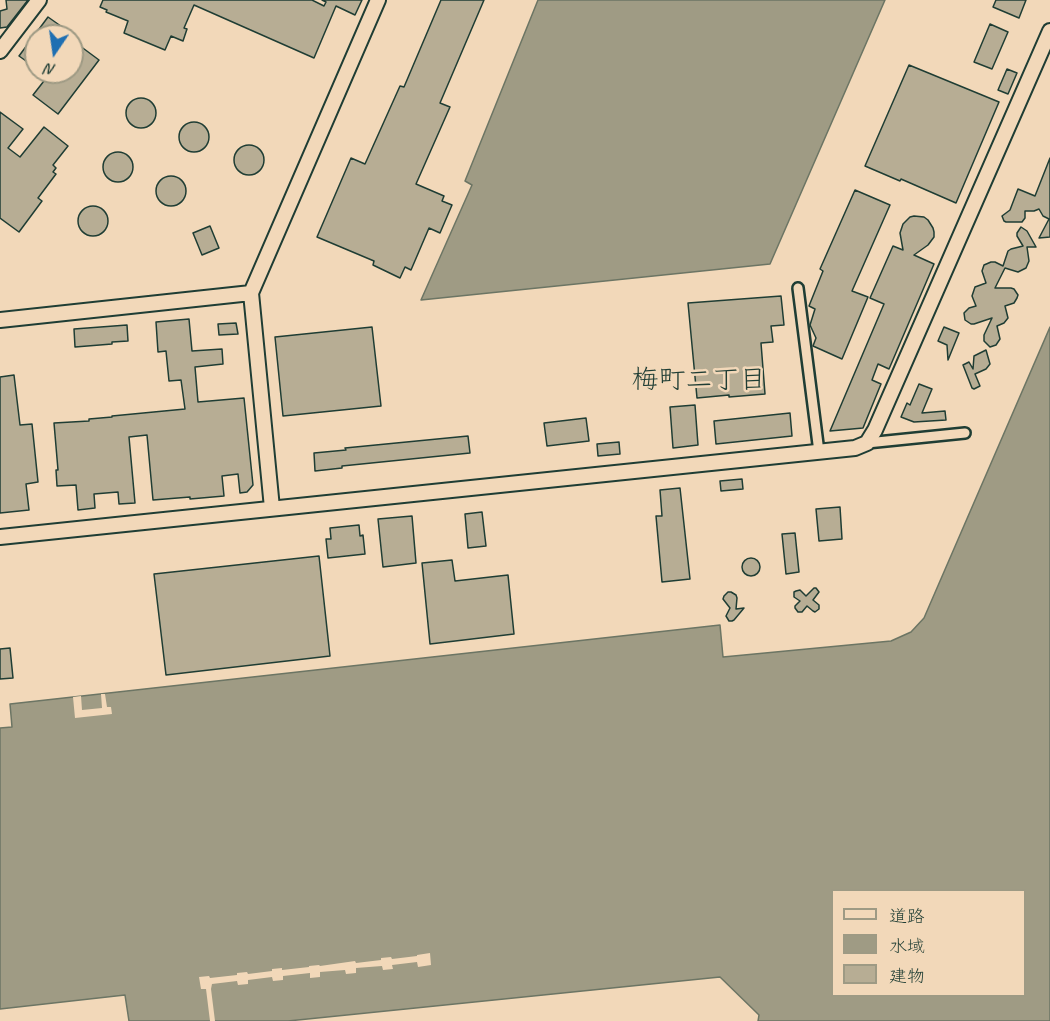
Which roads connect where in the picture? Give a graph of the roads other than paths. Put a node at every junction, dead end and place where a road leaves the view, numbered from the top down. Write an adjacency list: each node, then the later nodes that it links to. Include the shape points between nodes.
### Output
1 (39, 0): 4 (street)
2 (378, 0): 6 (street)
3 (1050, 31): 9 (street)
4 (0, 51)
5 (798, 288): 10 (street)
6 (251, 293): 7 (street); 11 (street)
7 (0, 320)
8 (965, 433): 9 (street)
9 (867, 443): 10 (street)
10 (819, 452): 11 (street)
11 (272, 508): 12 (street)
12 (0, 537)

